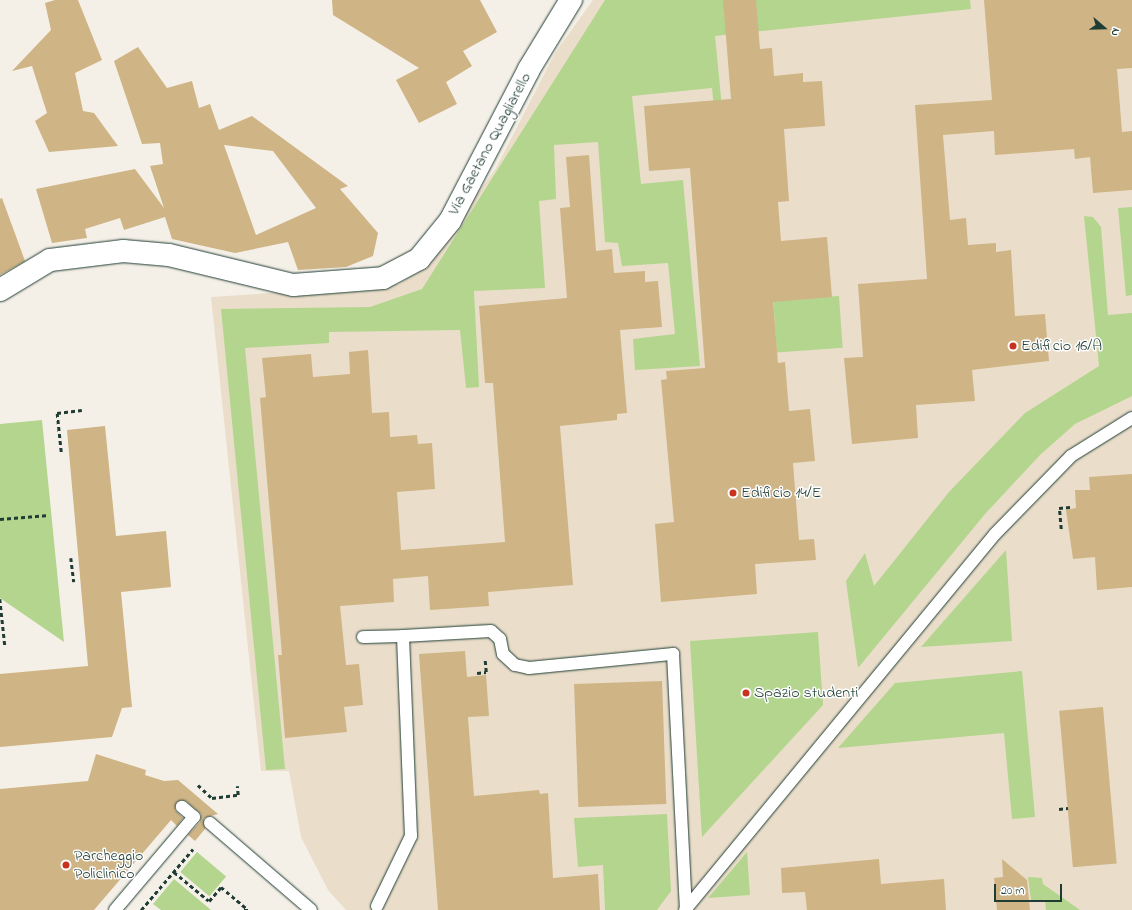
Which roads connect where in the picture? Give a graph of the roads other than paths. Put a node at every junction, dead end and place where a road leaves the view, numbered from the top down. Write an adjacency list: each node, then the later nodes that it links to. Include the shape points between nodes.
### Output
1 (571, 0): 2 (street, Via Gaetano Quagliarello, via 530,69 450,221 419,259 383,278 293,285 169,255 123,251 50,260)
2 (0, 290)
3 (1132, 418): 11 (lane, via 1071,456 995,534)
4 (403, 636): 5 (lane); 8 (lane, via 411,836); 11 (lane, via 492,631 500,639 503,654 515,665 529,668 673,654)
5 (363, 637)
6 (182, 807): 9 (lane, via 194,817)
7 (210, 823): 10 (lane)
8 (377, 906)
9 (115, 910)
10 (311, 910)
11 (685, 910)

